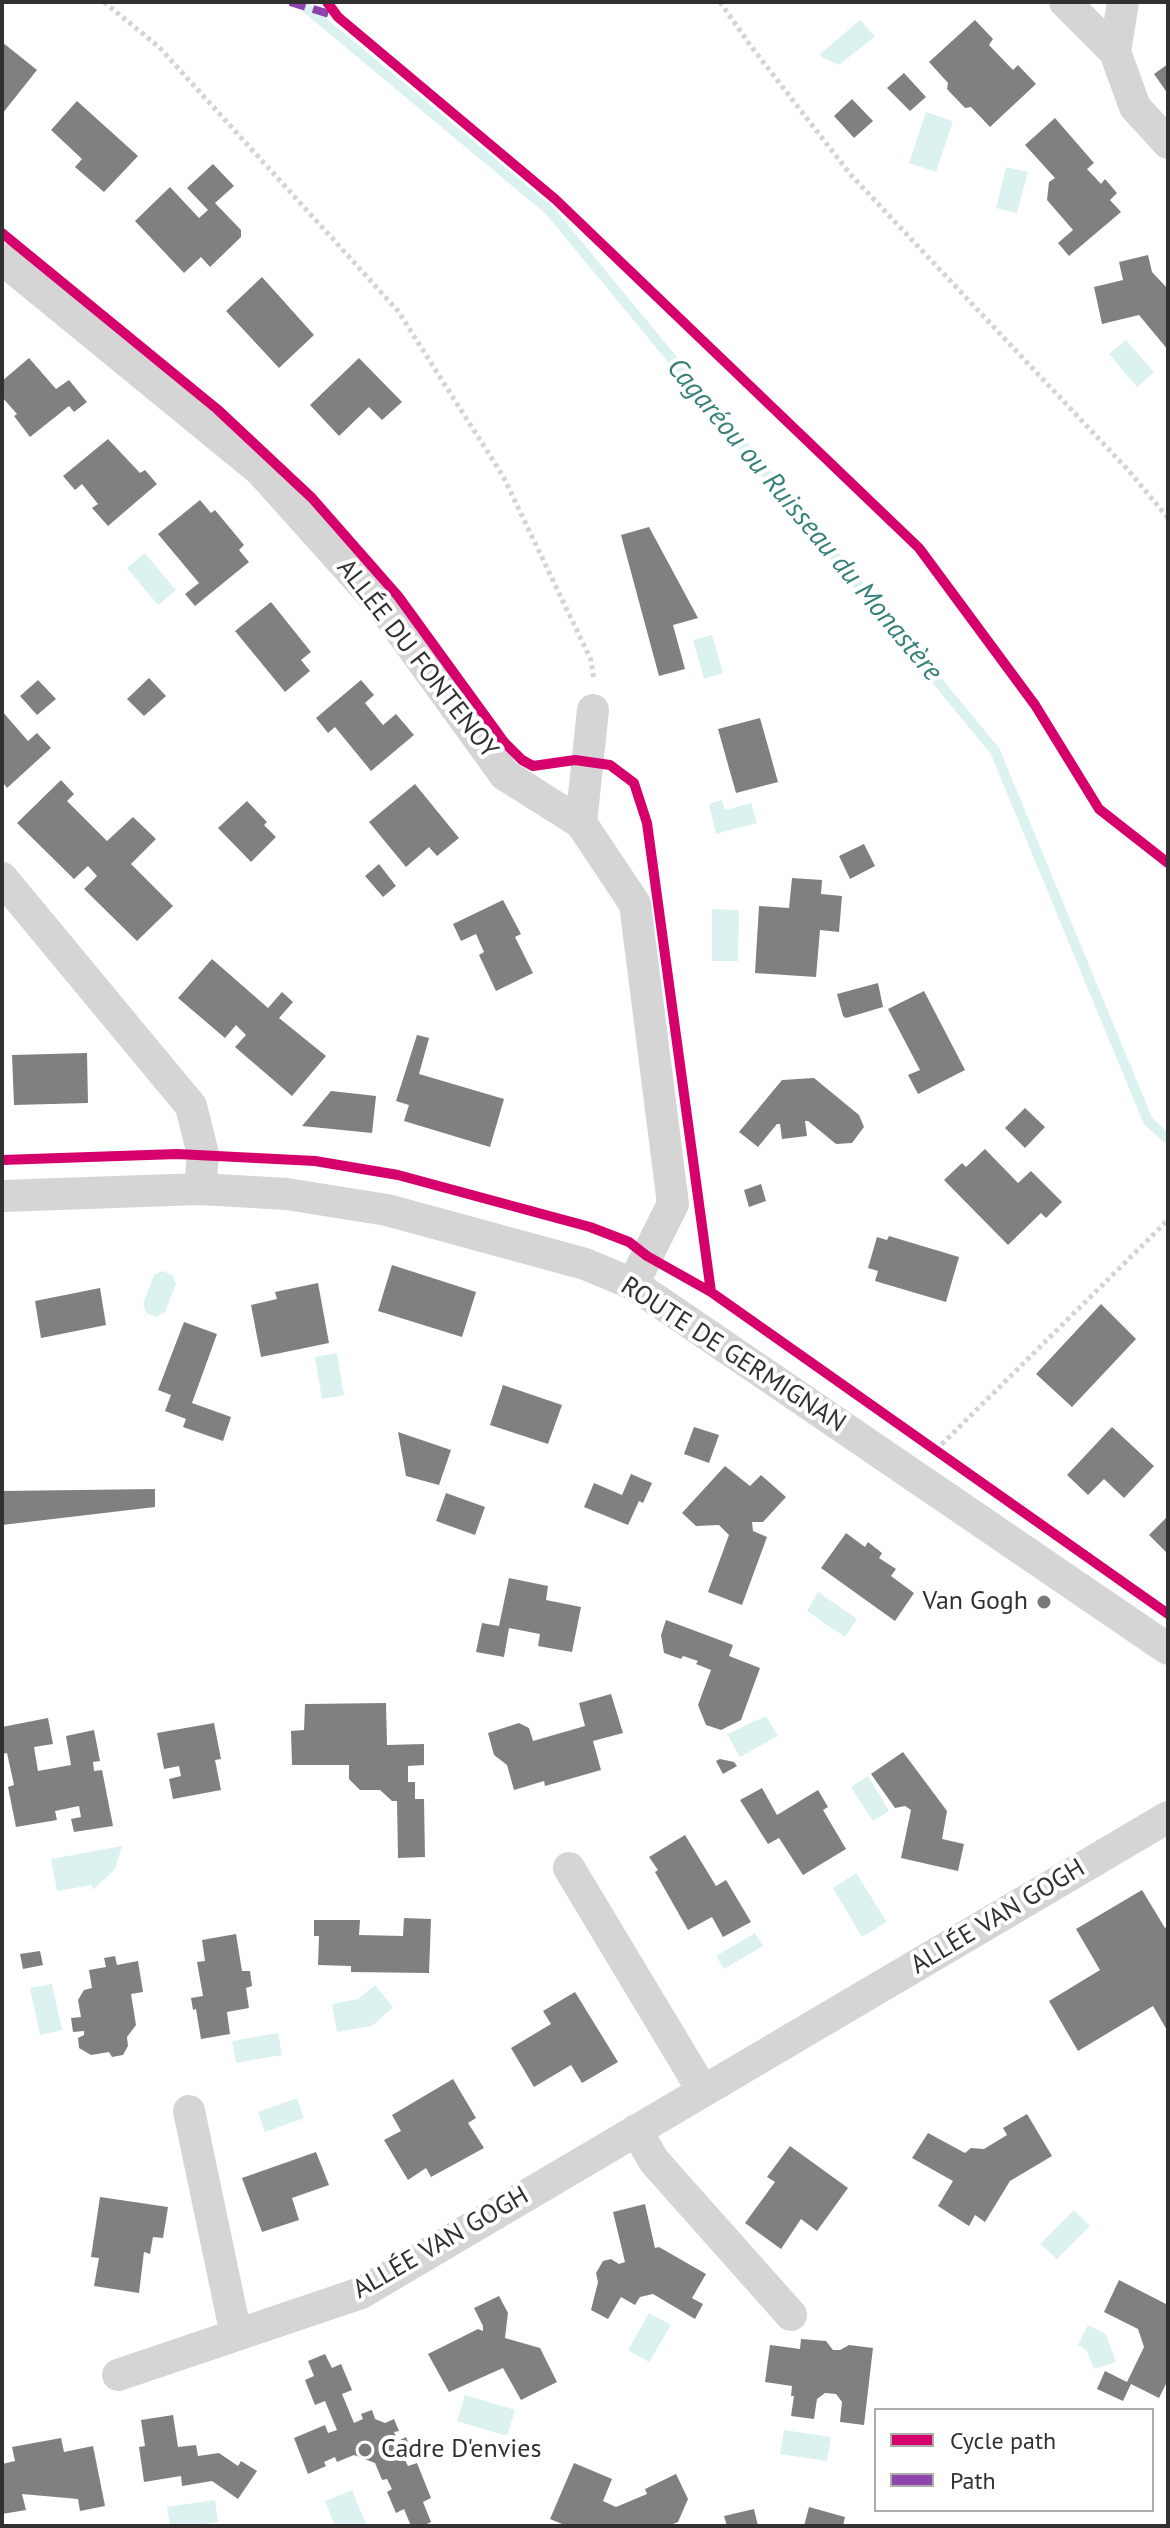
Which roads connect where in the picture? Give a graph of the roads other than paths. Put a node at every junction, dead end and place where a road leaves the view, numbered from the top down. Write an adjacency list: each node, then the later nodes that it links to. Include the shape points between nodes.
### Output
1 (1065, 2): 3 (street)
2 (1123, 2): 3 (street)
3 (1115, 52): 4 (street, via 1135,107)
4 (1168, 143)
5 (2, 259): 7 (street, ALLÉE DU FONTENOY, via 260,470 384,608 505,775)
6 (594, 700): 7 (street)
7 (581, 823): 11 (street, ALLÉE DU FONTENOY, via 635,904 673,1204)
8 (4, 883): 9 (street, via 191,1106 203,1154)
9 (200, 1189): 10 (street, ROUTE DE GERMIGNAN); 11 (street, ROUTE DE GERMIGNAN, via 287,1194 387,1210 585,1264)
10 (2, 1196)
11 (633, 1284): 12 (street, ROUTE DE GERMIGNAN)
12 (1168, 1649)
13 (1168, 1817): 15 (street, ALLÉE VAN GOGH)
14 (569, 1868): 15 (street)
15 (703, 2091): 17 (street, ALLÉE VAN GOGH)
16 (189, 2111): 19 (street)
17 (636, 2130): 18 (street, via 654,2161); 19 (street, ALLÉE VAN GOGH, via 361,2293)
18 (791, 2315)
19 (236, 2335): 20 (street, ALLÉE VAN GOGH)
20 (118, 2375)

